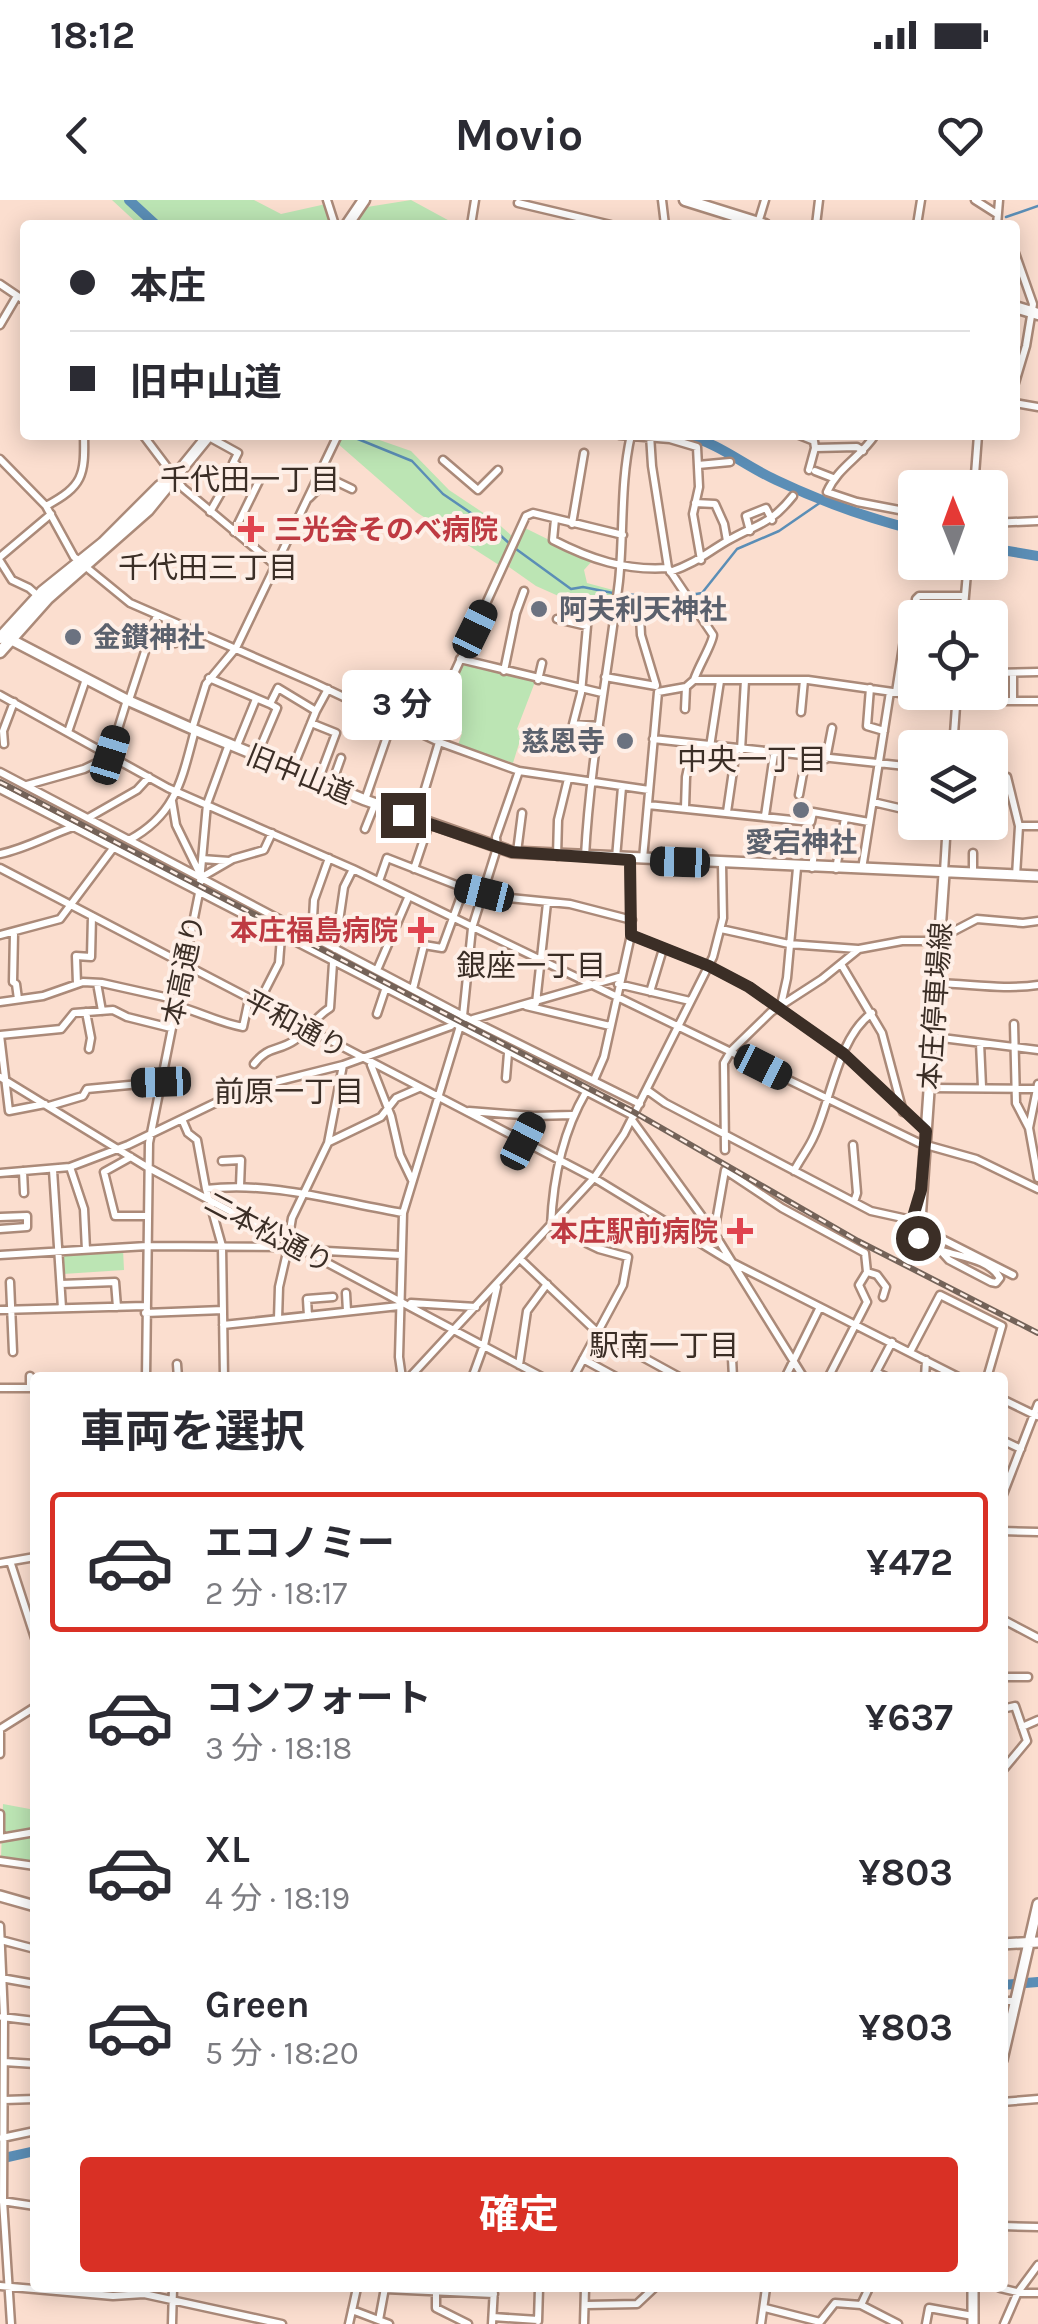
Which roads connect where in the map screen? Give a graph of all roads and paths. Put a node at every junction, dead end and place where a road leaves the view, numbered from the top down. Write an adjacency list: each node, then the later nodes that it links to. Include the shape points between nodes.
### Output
1 (360, 200): 7 (highway)
2 (685, 200): 9 (highway)
3 (975, 200): 6 (street)
4 (999, 200): 6 (street)
5 (518, 202): 8 (street)
6 (998, 214): 10 (street)
7 (345, 220)
8 (591, 220)
9 (749, 220)
10 (997, 220)
11 (1020, 267): 15 (street)
12 (0, 284): 13 (street)
13 (17, 296): 14 (street); 16 (street)
14 (20, 298)
15 (1034, 313): 17 (street)
16 (0, 324)
17 (1020, 366)
18 (84, 440): 47 (street, via 80,480)
19 (146, 440): 39 (street)
20 (202, 440): 39 (highway)
21 (215, 440): 35 (street, via 238,453)
22 (336, 440): 45 (street)
23 (630, 440): 58 (street)
24 (650, 440): 65 (street)
25 (674, 440): 36 (street, via 696,446)
26 (811, 440): 29 (street)
27 (871, 440): 30 (street)
28 (978, 440): 38 (street)
29 (815, 448): 30 (street); 40 (street, via 812,470)
30 (863, 451): 40 (street)
31 (584, 453): 55 (street)
32 (0, 459): 47 (street)
33 (443, 460): 37 (street, via 478,490)
34 (730, 462): 36 (street)
35 (236, 464)
36 (698, 465): 46 (street)
37 (498, 470)
38 (975, 470)
39 (174, 476): 49 (street); 62 (highway)
40 (833, 478): 48 (street, via 827,492)
41 (259, 480): 57 (street)
42 (226, 484): 49 (street)
43 (352, 489): 45 (street, via 329,478)
44 (793, 496): 52 (street)
45 (308, 498): 63 (street)
46 (694, 503): 59 (street, via 715,504); 61 (street)
47 (46, 506): 50 (street)
48 (898, 510)
49 (210, 512): 57 (street)
50 (51, 514): 60 (street); 62 (street)
51 (555, 519): 55 (street); 64 (street, via 553,540); 79 (street, via 528,514)
52 (772, 520): 56 (street); 56 (street, via 766,508 746,516)
53 (1038, 521): 54 (street)
54 (1008, 522)
55 (572, 524): 58 (street)
56 (750, 531): 59 (street)
57 (234, 532): 63 (street)
58 (624, 535): 64 (street)
59 (727, 541): 61 (street)
60 (0, 559): 68 (street, via 12,580)
61 (701, 560): 65 (street)
62 (80, 562): 68 (highway); 72 (street, via 130,603); 75 (highway)
63 (274, 565): 77 (street)
64 (620, 567): 65 (street); 71 (street)
65 (669, 570): 89 (street, via 713,636)
66 (966, 580): 69 (street)
67 (524, 591): 81 (street)
68 (38, 596): 75 (highway)
69 (965, 596): 70 (street); 98 (street, via 916,599)
70 (965, 600)
71 (614, 614): 85 (street); 95 (street, via 640,618)
72 (157, 615): 74 (street); 77 (street)
73 (557, 619): 97 (street, via 587,626)
74 (153, 627): 76 (street); 103 (street)
75 (3, 636): 78 (highway); 87 (main road, 旧中山道)
76 (174, 643)
77 (236, 648): 86 (street); 96 (street)
78 (0, 652)
79 (460, 660): 81 (street); 119 (street)
80 (542, 662): 88 (street)
81 (504, 671): 88 (street)
82 (1038, 672): 84 (street)
83 (1008, 673): 84 (street)
84 (1013, 673): 105 (street)
85 (604, 677): 95 (street); 100 (street)
86 (209, 678): 102 (street); 116 (street)
87 (86, 679): 103 (main road, 旧中山道); 118 (street)
88 (538, 680): 97 (street)
89 (694, 680): 92 (street); 93 (street)
90 (745, 680): 91 (street); 92 (street); 126 (street)
91 (804, 680): 94 (street); 111 (street)
92 (720, 681): 125 (street)
93 (686, 688): 95 (street); 109 (street)
94 (870, 688): 98 (street); 117 (street, via 868,726)
95 (657, 689): 120 (street)
96 (328, 690): 110 (street); 112 (street)
97 (581, 690): 100 (street); 114 (street, via 574,724)
98 (893, 692): 99 (street); 117 (street)
99 (898, 692)
100 (602, 693): 114 (street)
101 (0, 694): 107 (street)
102 (256, 699): 108 (street); 124 (street, 本高通り)
103 (128, 700): 116 (main road, 旧中山道); 128 (street)
104 (1008, 700): 105 (street)
105 (1013, 700): 106 (street)
106 (1038, 701)
107 (14, 702): 118 (street); 122 (street)
108 (270, 704): 110 (street, via 278,688); 129 (street, via 278,708)
109 (686, 709)
110 (316, 710): 113 (street)
111 (801, 712)
112 (394, 719): 119 (street); 151 (street)
113 (311, 722): 135 (street); 141 (street, via 336,733)
114 (598, 726): 142 (street)
115 (832, 728): 132 (street)
116 (193, 730): 124 (main road, 旧中山道); 148 (street)
117 (884, 731): 133 (street)
118 (68, 732): 128 (street)
119 (426, 735): 121 (street)
120 (653, 739): 123 (street); 147 (street)
121 (439, 742): 136 (street); 162 (street)
122 (4, 744)
123 (693, 744): 125 (street); 155 (street)
124 (232, 746): 129 (main road, 旧中山道); 153 (street, 本高通り)
125 (710, 747): 126 (street)
126 (739, 750): 127 (street); 157 (street)
127 (774, 754): 130 (street); 159 (street)
128 (111, 756): 138 (street); 143 (street)
129 (256, 756): 135 (main road, 旧中山道)
130 (806, 757): 132 (street); 149 (street)
131 (341, 758): 144 (street)
132 (826, 760): 133 (street)
133 (880, 765): 134 (street); 152 (street)
134 (898, 766)
135 (292, 770): 141 (main road, 旧中山道)
136 (519, 771): 140 (street); 174 (street)
137 (0, 772): 143 (street)
138 (149, 777): 148 (street); 160 (street)
139 (1008, 778): 165 (street)
140 (568, 780): 142 (street); 178 (street)
141 (318, 781): 144 (main road, 旧中山道)
142 (590, 783): 145 (street); 179 (street)
143 (26, 786): 160 (street)
144 (331, 786): 151 (main road, 旧中山道)
145 (622, 787): 147 (street); 182 (street)
146 (0, 789): 167 (street)
147 (649, 790): 154 (street)
148 (178, 792): 150 (street); 153 (street)
149 (799, 795)
150 (172, 801): 171 (street); 198 (street, via 176,826)
151 (370, 802): 162 (main road, 旧中山道); 168 (street)
152 (873, 802): 156 (street); 163 (street)
153 (206, 804): 170 (street); 181 (street, 本高通り)
154 (648, 805): 155 (street); 184 (street)
155 (685, 808): 157 (street)
156 (898, 808)
157 (726, 812): 159 (street)
158 (522, 814): 175 (street)
159 (765, 816): 161 (street, via 810,822 813,812)
160 (88, 818): 171 (street)
161 (845, 818): 163 (street); 192 (street)
162 (416, 820): 164 (main road, 旧中山道)
163 (870, 822): 193 (street)
164 (429, 824): 174 (main road, 旧中山道); 191 (street)
165 (1019, 826): 166 (street); 196 (street)
166 (1038, 826)
167 (74, 827): 173 (street); 177 (street)
168 (365, 829)
169 (817, 831): 189 (street)
170 (272, 833): 180 (street); 185 (street, via 264,850)
171 (129, 840): 198 (street)
172 (946, 840): 194 (street)
173 (114, 847): 201 (street); 205 (street)
174 (497, 848): 175 (main road, 旧中山道); 202 (street)
175 (517, 853): 178 (main road, 旧中山道)
176 (973, 853): 195 (street)
177 (0, 854)
178 (557, 856): 179 (main road, 旧中山道)
179 (585, 857): 182 (main road, 旧中山道)
180 (328, 858): 190 (street); 216 (street, via 314,900)
181 (202, 859): 185 (street); 198 (street, 本高通り)
182 (616, 859): 183 (main road, 旧中山道)
183 (630, 860): 184 (main road, 旧中山道); 208 (street)
184 (643, 860): 186 (main road, 旧中山道)
185 (230, 861): 198 (street)
186 (722, 864): 188 (main road, 旧中山道); 211 (street)
187 (0, 868): 205 (street, 平和通り)
188 (797, 868): 189 (main road, 旧中山道); 218 (street)
189 (812, 868): 192 (main road, 旧中山道)
190 (352, 869): 199 (street); 219 (street)
191 (414, 869): 199 (street, via 387,858); 200 (street)
192 (836, 869): 193 (main road, 旧中山道)
193 (861, 870): 194 (main road, 旧中山道)
194 (944, 874): 195 (main road, 旧中山道); 217 (main road, 本庄停車場線)
195 (973, 874): 196 (main road, 旧中山道)
196 (1016, 876): 197 (main road, 旧中山道)
197 (1038, 876)
198 (201, 878): 201 (street, 本高通り); 216 (street)
199 (379, 882): 203 (street)
200 (464, 888): 202 (street); 207 (street)
201 (199, 893): 215 (street); 225 (street, 本高通り)
202 (484, 893): 204 (street); 210 (street)
203 (408, 897): 207 (street); 227 (street)
204 (547, 903): 208 (street); 222 (street)
205 (73, 906): 206 (street, 平和通り); 212 (street, via 60,919)
206 (92, 916): 225 (street, 平和通り); 231 (street, via 90,957 76,956)
207 (451, 918): 210 (street); 234 (street, via 442,948 424,945)
208 (632, 920): 214 (street)
209 (1038, 921): 217 (street, via 979,919)
210 (472, 928): 222 (street); 251 (street)
211 (721, 929): 218 (street); 226 (street)
212 (14, 932): 213 (street); 239 (street)
213 (0, 935)
214 (631, 935): 220 (street); 228 (street)
215 (281, 936): 223 (street); 244 (street, via 279,963)
216 (312, 937): 219 (street)
217 (940, 938): 221 (street); 230 (main road, 本庄停車場線)
218 (789, 944): 221 (street); 246 (street)
219 (335, 948): 227 (street)
220 (663, 949): 226 (street); 236 (street)
221 (859, 949): 224 (street)
222 (540, 962): 233 (street); 243 (street)
223 (333, 963): 235 (street); 257 (street, via 330,1008)
224 (841, 964): 246 (street); 249 (street)
225 (184, 965): 238 (street, 平和通り); 242 (street, 本高通り)
226 (709, 966): 240 (street); 246 (street)
227 (377, 970): 234 (street)
228 (619, 980): 233 (street); 236 (street); 237 (street)
229 (97, 982): 231 (street); 242 (street); 247 (street)
230 (938, 983): 232 (street, via 1012,989); 259 (main road, 本庄停車場線)
231 (77, 984): 239 (street)
232 (1038, 984)
233 (591, 986): 237 (street); 243 (street)
234 (413, 989): 251 (street)
235 (384, 990): 250 (street); 255 (street)
236 (650, 992): 240 (street)
237 (616, 996): 253 (street); 254 (street)
238 (249, 999): 242 (street, via 243,1027); 244 (street, 平和通り)
239 (18, 1000): 241 (street)
240 (691, 1001): 253 (street)
241 (0, 1002)
242 (177, 1003): 256 (street, 本高通り)
243 (536, 1003): 245 (street)
244 (258, 1004): 257 (street, 平和通り)
245 (525, 1006): 251 (street); 254 (street)
246 (779, 1007): 264 (street); 266 (street)
247 (102, 1011): 248 (street); 256 (street)
248 (86, 1012): 258 (street, via 74,1013 60,1028); 262 (street)
249 (872, 1012): 266 (street); 287 (street)
250 (377, 1014)
251 (467, 1018): 255 (street); 273 (street)
252 (1014, 1024): 261 (street)
253 (679, 1025): 264 (street); 281 (street)
254 (610, 1026): 273 (street)
255 (456, 1027): 265 (street); 267 (street); 282 (street)
256 (172, 1028): 274 (street, 本高通り)
257 (304, 1029): 267 (street, 平和通り); 268 (street, via 298,1039 265,1050)
258 (0, 1035): 271 (street)
259 (934, 1037): 260 (street); 279 (main road, 本庄停車場線)
260 (980, 1043): 261 (street); 277 (street)
261 (1014, 1047): 263 (street); 275 (street)
262 (89, 1048)
263 (1038, 1050)
264 (731, 1051): 283 (street); 295 (street, via 724,1063)
265 (508, 1053): 272 (street); 280 (street)
266 (844, 1054): 283 (street); 287 (street)
267 (361, 1058): 269 (street, 平和通り); 270 (street)
268 (254, 1064)
269 (371, 1064): 278 (street, 平和通り); 285 (street)
270 (343, 1065): 291 (street, via 254,1086); 297 (street)
271 (2, 1078): 284 (street, 二本松通り); 284 (street, via 9,1110)
272 (506, 1078)
273 (594, 1080): 281 (street)
274 (161, 1082): 284 (street, via 86,1088 83,1096); 294 (street, 本高通り)
275 (1014, 1086): 276 (street); 277 (street); 292 (street)
276 (1038, 1086): 292 (street)
277 (982, 1087): 279 (street)
278 (419, 1088): 282 (street, 平和通り); 285 (street, via 396,1098)
279 (929, 1088): 293 (main road, 本庄停車場線)
280 (586, 1092): 288 (street); 290 (street)
281 (643, 1097): 290 (street); 295 (street)
282 (438, 1098): 286 (street, 平和通り); 313 (street)
283 (827, 1100): 299 (street); 308 (street)
284 (47, 1105): 300 (street, 二本松通り)
285 (389, 1111): 297 (street); 313 (street)
286 (464, 1111): 289 (street); 296 (street, 平和通り)
287 (903, 1112): 293 (street)
288 (572, 1115): 289 (street); 303 (street)
289 (535, 1116): 296 (street)
290 (633, 1118): 311 (street); 327 (street)
291 (182, 1119): 294 (street); 315 (street, via 197,1140)
292 (1029, 1128): 312 (street)
293 (926, 1131): 299 (main road, 本庄停車場線)
294 (151, 1132): 300 (street); 305 (street, 本高通り)
295 (725, 1134): 301 (street); 308 (street)
296 (523, 1141): 303 (street, 平和通り)
297 (328, 1142): 318 (street)
298 (853, 1145): 320 (street)
299 (925, 1145): 316 (street, via 976,1159); 324 (main road, 本庄停車場線)
300 (118, 1150): 302 (street, 二本松通り); 306 (street)
301 (725, 1150)
302 (131, 1157): 305 (street, 二本松通り); 322 (street, via 104,1172 115,1216)
303 (559, 1160): 311 (street, 平和通り); 325 (street)
304 (222, 1161): 314 (street, via 241,1160)
305 (147, 1166): 319 (street, 二本松通り); 322 (street, 本高通り)
306 (70, 1167): 307 (street); 333 (street, via 84,1209)
307 (53, 1170): 309 (street); 335 (street)
308 (794, 1171): 320 (street)
309 (23, 1172): 310 (street); 317 (street)
310 (0, 1173)
311 (594, 1178): 325 (street); 339 (street, 平和通り)
312 (1038, 1178)
313 (412, 1180): 321 (street)
314 (240, 1186): 315 (street); 318 (street)
315 (206, 1189): 319 (street)
316 (1038, 1189)
317 (24, 1193)
318 (305, 1196): 321 (street); 329 (street, via 292,1218)
319 (207, 1198): 329 (street, 二本松通り); 331 (street)
320 (854, 1202): 324 (street)
321 (403, 1213): 337 (street)
322 (147, 1216): 330 (street, 本高通り)
323 (0, 1217): 326 (street, via 26,1216 27,1227)
324 (916, 1220): 328 (street); 328 (street, via 909,1232); 341 (street)
325 (551, 1226): 338 (street); 366 (street, via 628,1256 623,1285)
326 (0, 1228)
327 (714, 1234): 339 (street); 340 (street, via 725,1170 865,1253)
328 (926, 1242): 334 (street)
329 (288, 1245): 331 (street); 332 (street, 二本松通り); 362 (street)
330 (147, 1246): 331 (street); 333 (street); 356 (street, 本高通り)
331 (222, 1246): 359 (street)
332 (302, 1249): 337 (street); 351 (street, 二本松通り)
333 (86, 1250): 335 (street)
334 (940, 1250): 334 (street, via 961,1254 1000,1278 991,1282)
335 (59, 1252): 336 (street); 343 (street)
336 (0, 1255)
337 (401, 1255): 351 (street)
338 (520, 1260): 344 (street); 345 (street)
339 (733, 1263): 354 (street, 平和通り); 373 (street)
340 (867, 1272): 346 (street); 349 (street, via 886,1287)
341 (1013, 1276)
342 (10, 1282): 358 (street)
343 (61, 1284): 353 (street, via 116,1282); 355 (street)
344 (547, 1284): 366 (street); 376 (street, via 527,1311)
345 (497, 1285): 352 (street); 368 (street)
346 (861, 1290): 349 (street); 350 (street)
347 (346, 1293): 360 (street)
348 (333, 1297): 361 (street, via 307,1299)
349 (883, 1298): 350 (street)
350 (867, 1302): 364 (street)
351 (400, 1304): 352 (street); 360 (street); 365 (street, 二本松通り); 380 (street)
352 (476, 1306): 365 (street)
353 (117, 1307): 355 (street); 356 (street)
354 (820, 1307): 364 (street, 平和通り); 373 (street)
355 (62, 1308): 358 (street)
356 (145, 1309): 359 (street); 377 (street, 本高通り)
357 (0, 1310): 358 (street)
358 (11, 1310): 369 (street)
359 (223, 1310): 363 (street)
360 (348, 1311): 361 (street)
361 (308, 1316): 362 (street)
362 (278, 1320): 363 (street)
363 (223, 1325): 379 (street)
364 (856, 1325): 367 (street, 平和通り); 390 (street)
365 (455, 1329): 368 (street, 二本松通り); 381 (street)
366 (597, 1332): 372 (street); 386 (street)
367 (892, 1342): 370 (street, 平和通り); 391 (street)
368 (484, 1345): 376 (street, 二本松通り); 382 (street)
369 (14, 1352)
370 (910, 1352): 374 (street, 平和通り); 394 (street, via 940,1294 1002,1326)
371 (732, 1358): 387 (street)
372 (583, 1359): 384 (street); 385 (street)
373 (794, 1360): 388 (street); 389 (street)
374 (926, 1360): 392 (street); 393 (street, 平和通り)
375 (177, 1364): 378 (street)
376 (519, 1364): 383 (street, 二本松通り)
377 (146, 1372)
378 (178, 1372)
379 (224, 1372)
380 (402, 1372)
381 (415, 1372)
382 (474, 1372)
383 (533, 1372)
384 (576, 1372)
385 (607, 1372)
386 (670, 1372)
387 (733, 1372)
388 (788, 1372)
389 (801, 1372)
390 (831, 1372)
391 (875, 1372)
392 (925, 1372)
393 (948, 1372)
394 (989, 1372)
395 (30, 1376): 396 (street, via 30,1388)
396 (0, 1388)
397 (1008, 1401): 399 (street)
398 (1038, 1404): 399 (street)
399 (1036, 1416): 401 (street)
400 (1008, 1443): 401 (street)
401 (1021, 1449): 402 (street)
402 (1008, 1475)
403 (1008, 1531): 404 (street)
404 (1038, 1532)
405 (30, 1559): 407 (street)
406 (0, 1563): 407 (street)
407 (12, 1564): 409 (street)
408 (1008, 1621): 410 (street)
409 (30, 1622)
410 (1038, 1638)
411 (1008, 1676): 412 (street)
412 (1028, 1677)
413 (1008, 1708): 416 (street, via 1015,1706)
414 (30, 1710): 417 (street)
415 (1038, 1720): 416 (street)
416 (1022, 1727): 420 (street, via 1027,1741)
417 (0, 1729): 418 (street)
418 (0, 1754)
419 (1008, 1758): 420 (street)
420 (1011, 1762): 421 (street)
421 (1008, 1765)
422 (0, 1814): 424 (street)
423 (30, 1834): 424 (street)
424 (0, 1839)
425 (0, 1861): 426 (street)
426 (30, 1865)
427 (0, 1896): 429 (main road)
428 (1038, 1904): 432 (main road)
429 (30, 1905)
430 (0, 1926): 431 (street)
431 (0, 1940): 434 (street); 435 (street)
432 (1034, 1942): 433 (main road); 437 (main road)
433 (1008, 1944)
434 (30, 1948)
435 (1, 1978): 436 (street); 439 (street)
436 (30, 1983)
437 (1016, 2000): 438 (street); 441 (main road)
438 (1008, 2001)
439 (2, 2017): 440 (street); 442 (street)
440 (30, 2021)
441 (1008, 2034)
442 (4, 2062): 443 (street); 446 (street)
443 (30, 2064)
444 (30, 2099): 446 (street)
445 (1038, 2099): 447 (street)
446 (4, 2100): 449 (street)
447 (1008, 2102)
448 (30, 2132): 449 (street)
449 (2, 2140): 450 (street)
450 (1, 2201): 451 (street); 456 (street)
451 (30, 2205)
452 (1008, 2226): 453 (street)
453 (1038, 2227)
454 (1038, 2265): 471 (street)
455 (0, 2286): 456 (street)
456 (10, 2286): 457 (street); 482 (street)
457 (30, 2288)
458 (1008, 2290): 471 (street)
459 (72, 2292): 473 (street, via 144,2294)
460 (173, 2292): 473 (street)
461 (356, 2292): 477 (street)
462 (384, 2292): 478 (street)
463 (436, 2292): 487 (street, via 436,2308)
464 (494, 2292): 479 (street)
465 (539, 2292): 481 (street)
466 (585, 2292): 474 (street)
467 (650, 2292): 474 (street, via 637,2304)
468 (766, 2292): 476 (street)
469 (867, 2292): 475 (street)
470 (973, 2292): 480 (main road)
471 (1018, 2292): 472 (street); 492 (street)
472 (1038, 2292)
473 (173, 2302): 483 (street); 484 (street)
474 (586, 2304): 488 (street)
475 (862, 2305): 476 (street, via 835,2303 820,2322); 490 (street)
476 (765, 2308): 489 (street)
477 (352, 2310): 478 (street); 485 (street)
478 (379, 2320): 486 (street)
479 (493, 2320): 481 (street)
480 (973, 2320): 491 (street, via 929,2308)
481 (538, 2322)
482 (11, 2324)
483 (172, 2324)
484 (282, 2324)
485 (349, 2324)
486 (389, 2324)
487 (468, 2324)
488 (584, 2324)
489 (761, 2324)
490 (898, 2324)
491 (926, 2324)
492 (1004, 2324)

